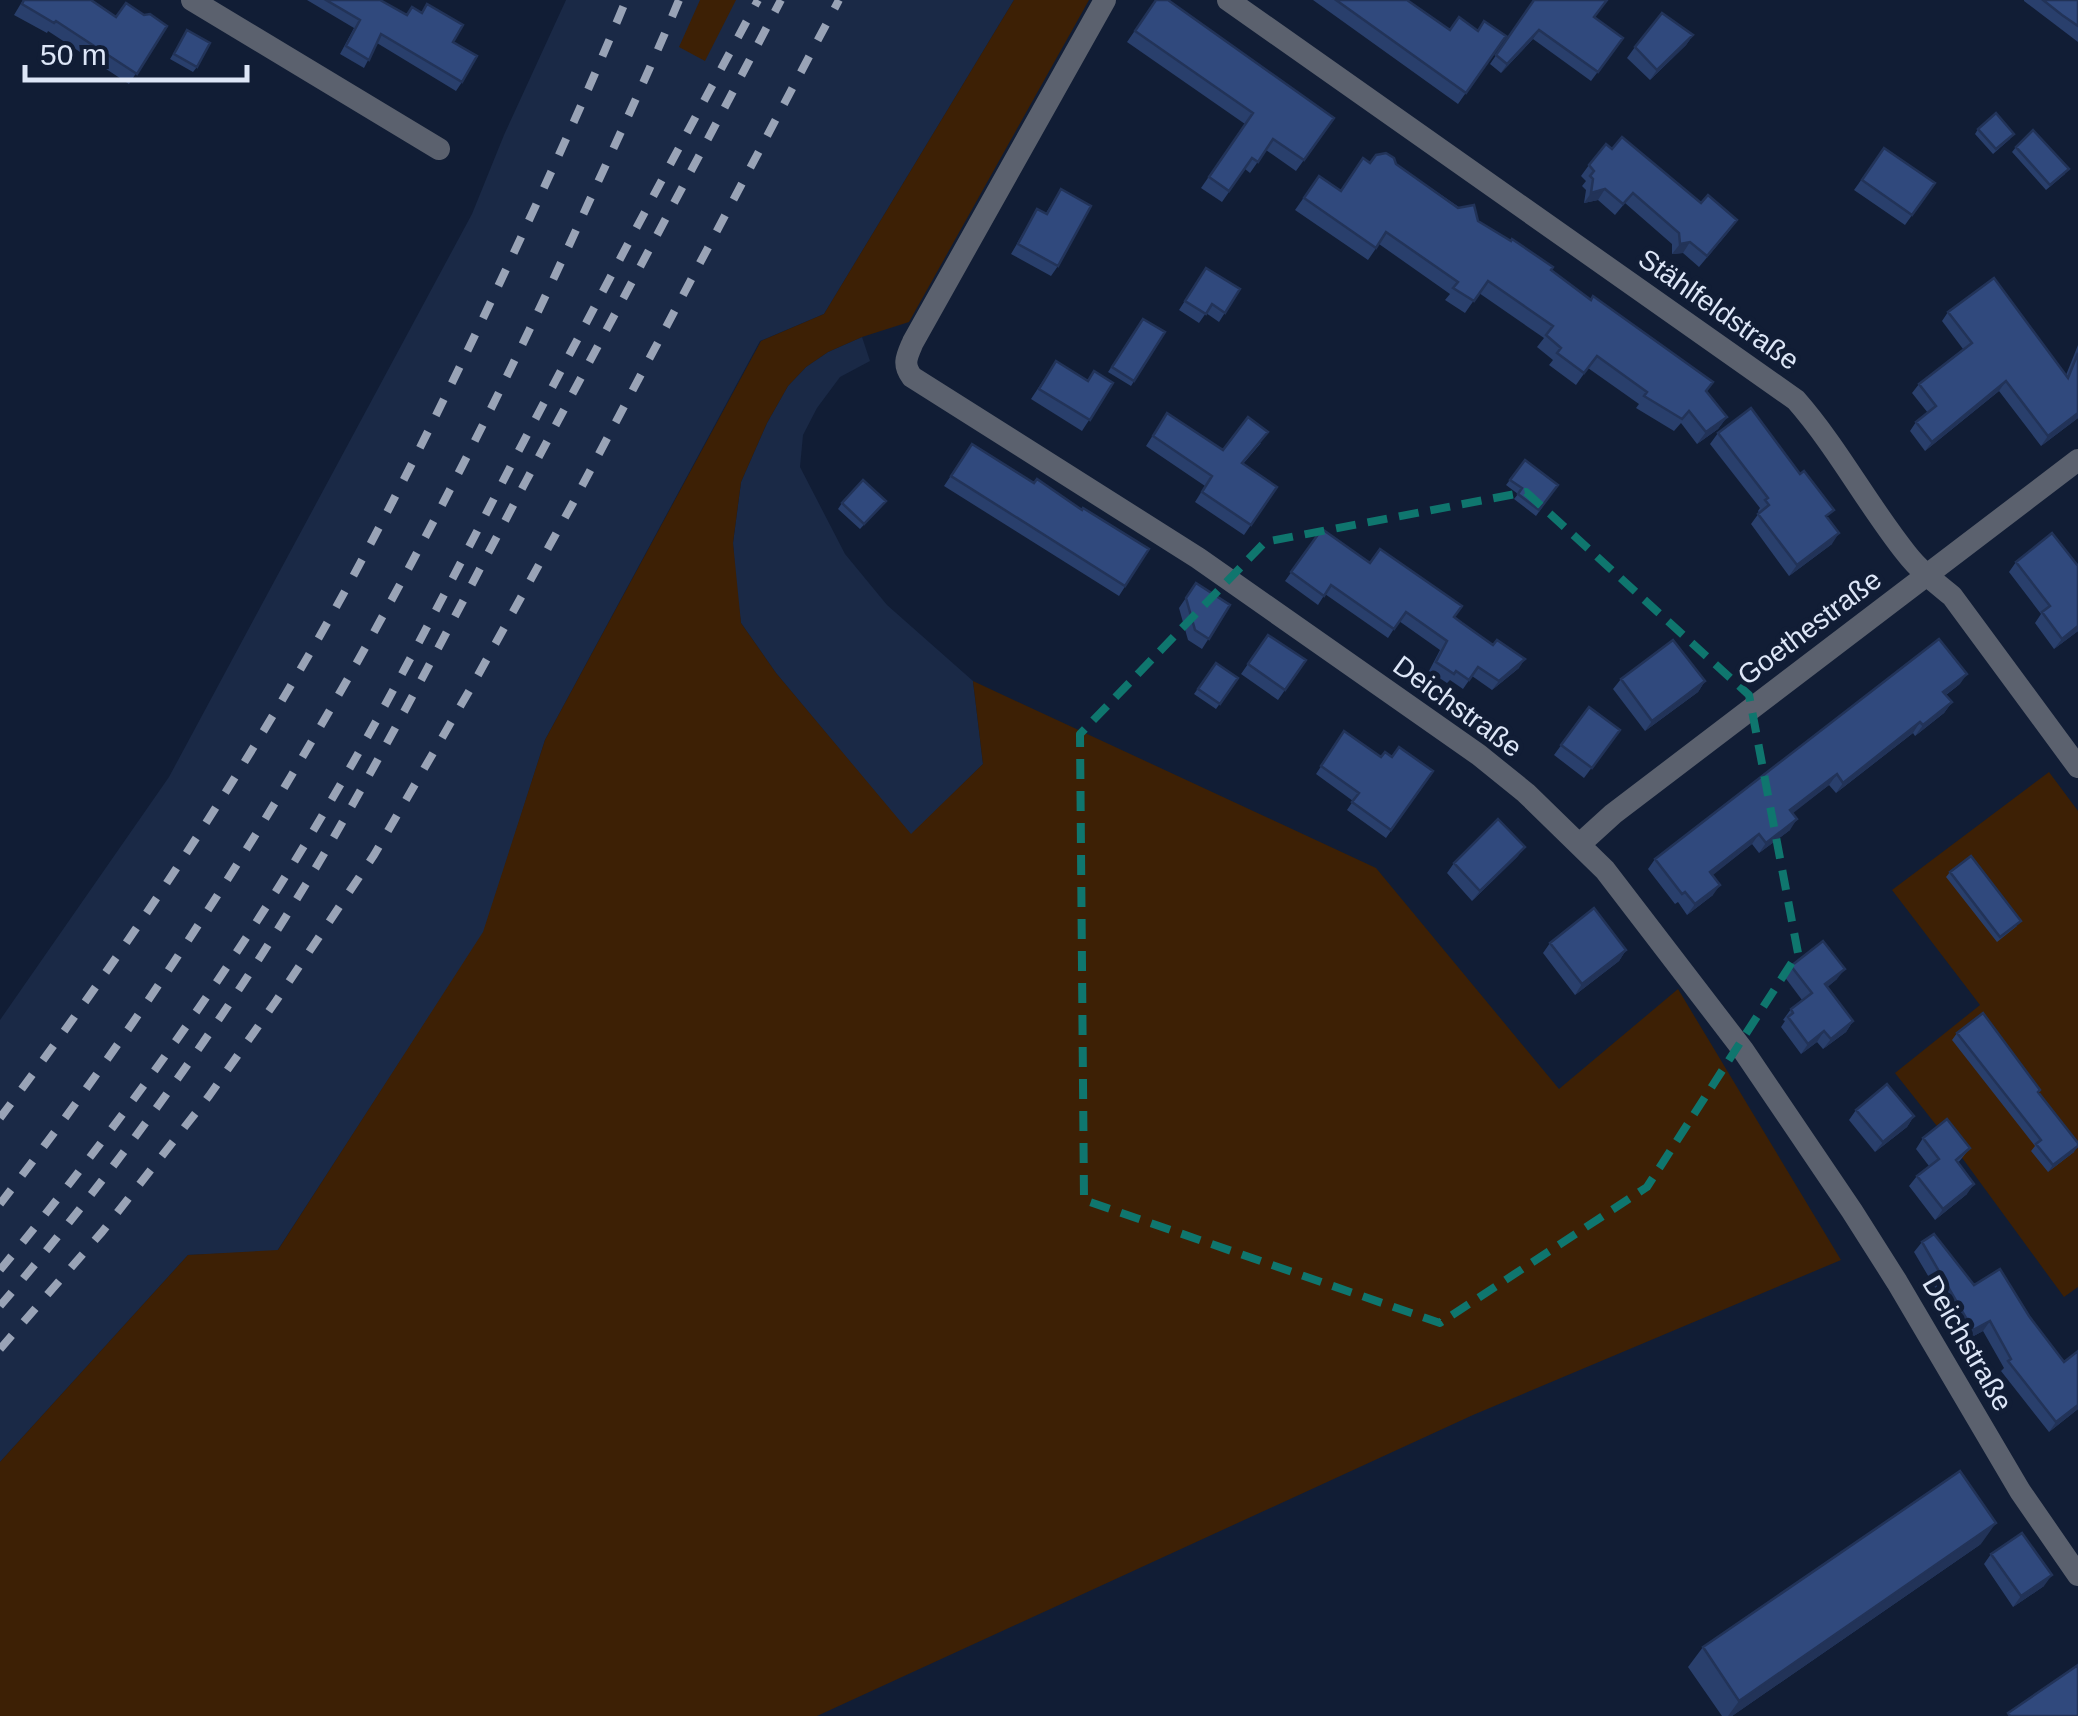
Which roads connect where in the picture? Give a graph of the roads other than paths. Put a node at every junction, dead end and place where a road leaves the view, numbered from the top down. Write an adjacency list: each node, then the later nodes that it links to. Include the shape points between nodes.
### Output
1 (192, 0): 4 (street)
2 (1104, 0): 8 (street, Deichstraße, via 913,342 906,370 1198,558 1480,755)
3 (1228, 0): 6 (street, Stählfeldstraße, via 1796,400)
4 (439, 149)
5 (2078, 460): 6 (street, Goethestraße)
6 (1926, 575): 7 (street, Stählfeldstraße, via 1952,596); 8 (street, Goethestraße)
7 (2078, 767)
8 (1580, 844): 9 (street, Deichstraße, via 1776,1098)
9 (2078, 1575)

